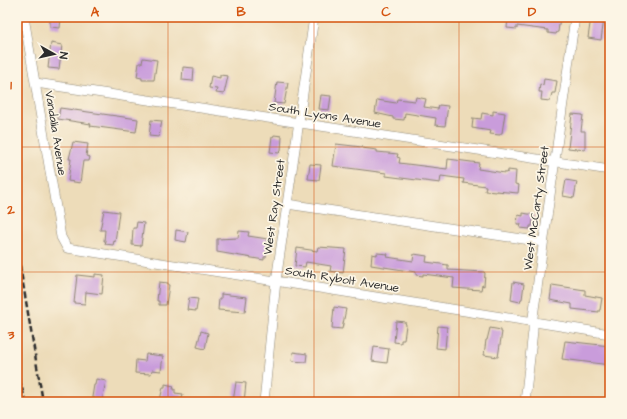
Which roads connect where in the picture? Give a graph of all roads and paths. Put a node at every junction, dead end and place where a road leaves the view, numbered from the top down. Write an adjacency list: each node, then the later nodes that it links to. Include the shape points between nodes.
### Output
1 (24, 17): 4 (street, Vandalia Avenue)
2 (314, 17): 5 (street, West Ray Street)
3 (575, 17): 6 (street, West McCarty Street)
4 (36, 83): 5 (street, South Lyons Avenue); 10 (street, Vandalia Avenue, via 60,237 64,246)
5 (298, 123): 6 (street, South Lyons Avenue); 8 (street, West Ray Street)
6 (555, 162): 7 (street, South Lyons Avenue); 9 (street, West McCarty Street)
7 (610, 170)
8 (287, 204): 9 (street); 11 (street, West Ray Street)
9 (543, 242): 12 (street, West McCarty Street)
10 (70, 250): 11 (street, South Rybolt Avenue)
11 (276, 281): 12 (street, South Rybolt Avenue); 14 (street, West Ray Street)
12 (533, 322): 13 (street, South Rybolt Avenue); 15 (street, West McCarty Street)
13 (610, 334)
14 (264, 402)
15 (526, 402)

